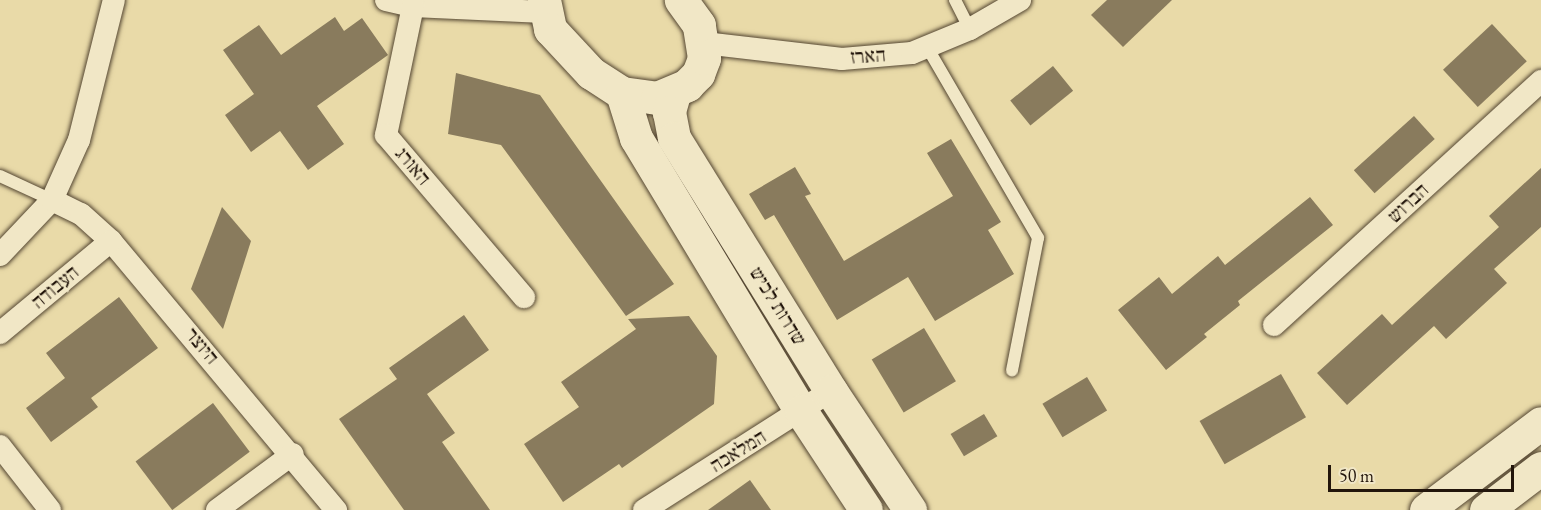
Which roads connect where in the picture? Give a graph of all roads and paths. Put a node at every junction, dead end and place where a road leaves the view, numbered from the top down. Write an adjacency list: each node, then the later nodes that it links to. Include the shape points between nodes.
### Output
1 (114, 0): 15 (street, via 79,140)
2 (386, 0): 6 (street)
3 (681, 0): 9 (main road, via 699,25)
4 (955, 0): 8 (lane)
5 (1020, 0): 8 (street, הארז)
6 (413, 6): 7 (street); 18 (street, האורג, via 386,135)
7 (544, 6): 12 (main road, via 550,29 575,59)
8 (970, 29): 10 (street, הארז)
9 (704, 43): 10 (street, הארז, via 842,59 912,53); 13 (main road, via 698,74)
10 (927, 47): 21 (lane, via 1038,238)
11 (1541, 81): 19 (street, הברוש)
12 (622, 93): 13 (main road, via 650,98); 23 (main road, שדרות לכיש, via 636,138)
13 (674, 94): 22 (main road, שדרות לכיש, via 669,112 674,138)
14 (0, 176): 15 (lane)
15 (52, 200): 16 (street, היוצר, via 81,214); 17 (street)
16 (111, 241): 20 (street, העבודה); 26 (street, היוצר)
17 (0, 255)
18 (524, 297)
19 (1274, 325)
20 (0, 333)
21 (1012, 370)
22 (831, 391): 23 (street, המלאכה); 33 (main road, שדרות לכיש)
23 (801, 411): 31 (street, המלאכה); 32 (main road, שדרות לכיש)
24 (1541, 423): 34 (main road)
25 (0, 446): 28 (street)
26 (293, 454): 29 (street); 30 (street, היוצר)
27 (1540, 470): 35 (main road)
28 (50, 510)
29 (218, 510)
30 (336, 510)
31 (644, 510)
32 (866, 510)
33 (910, 510)
34 (1426, 510)
35 (1486, 510)

